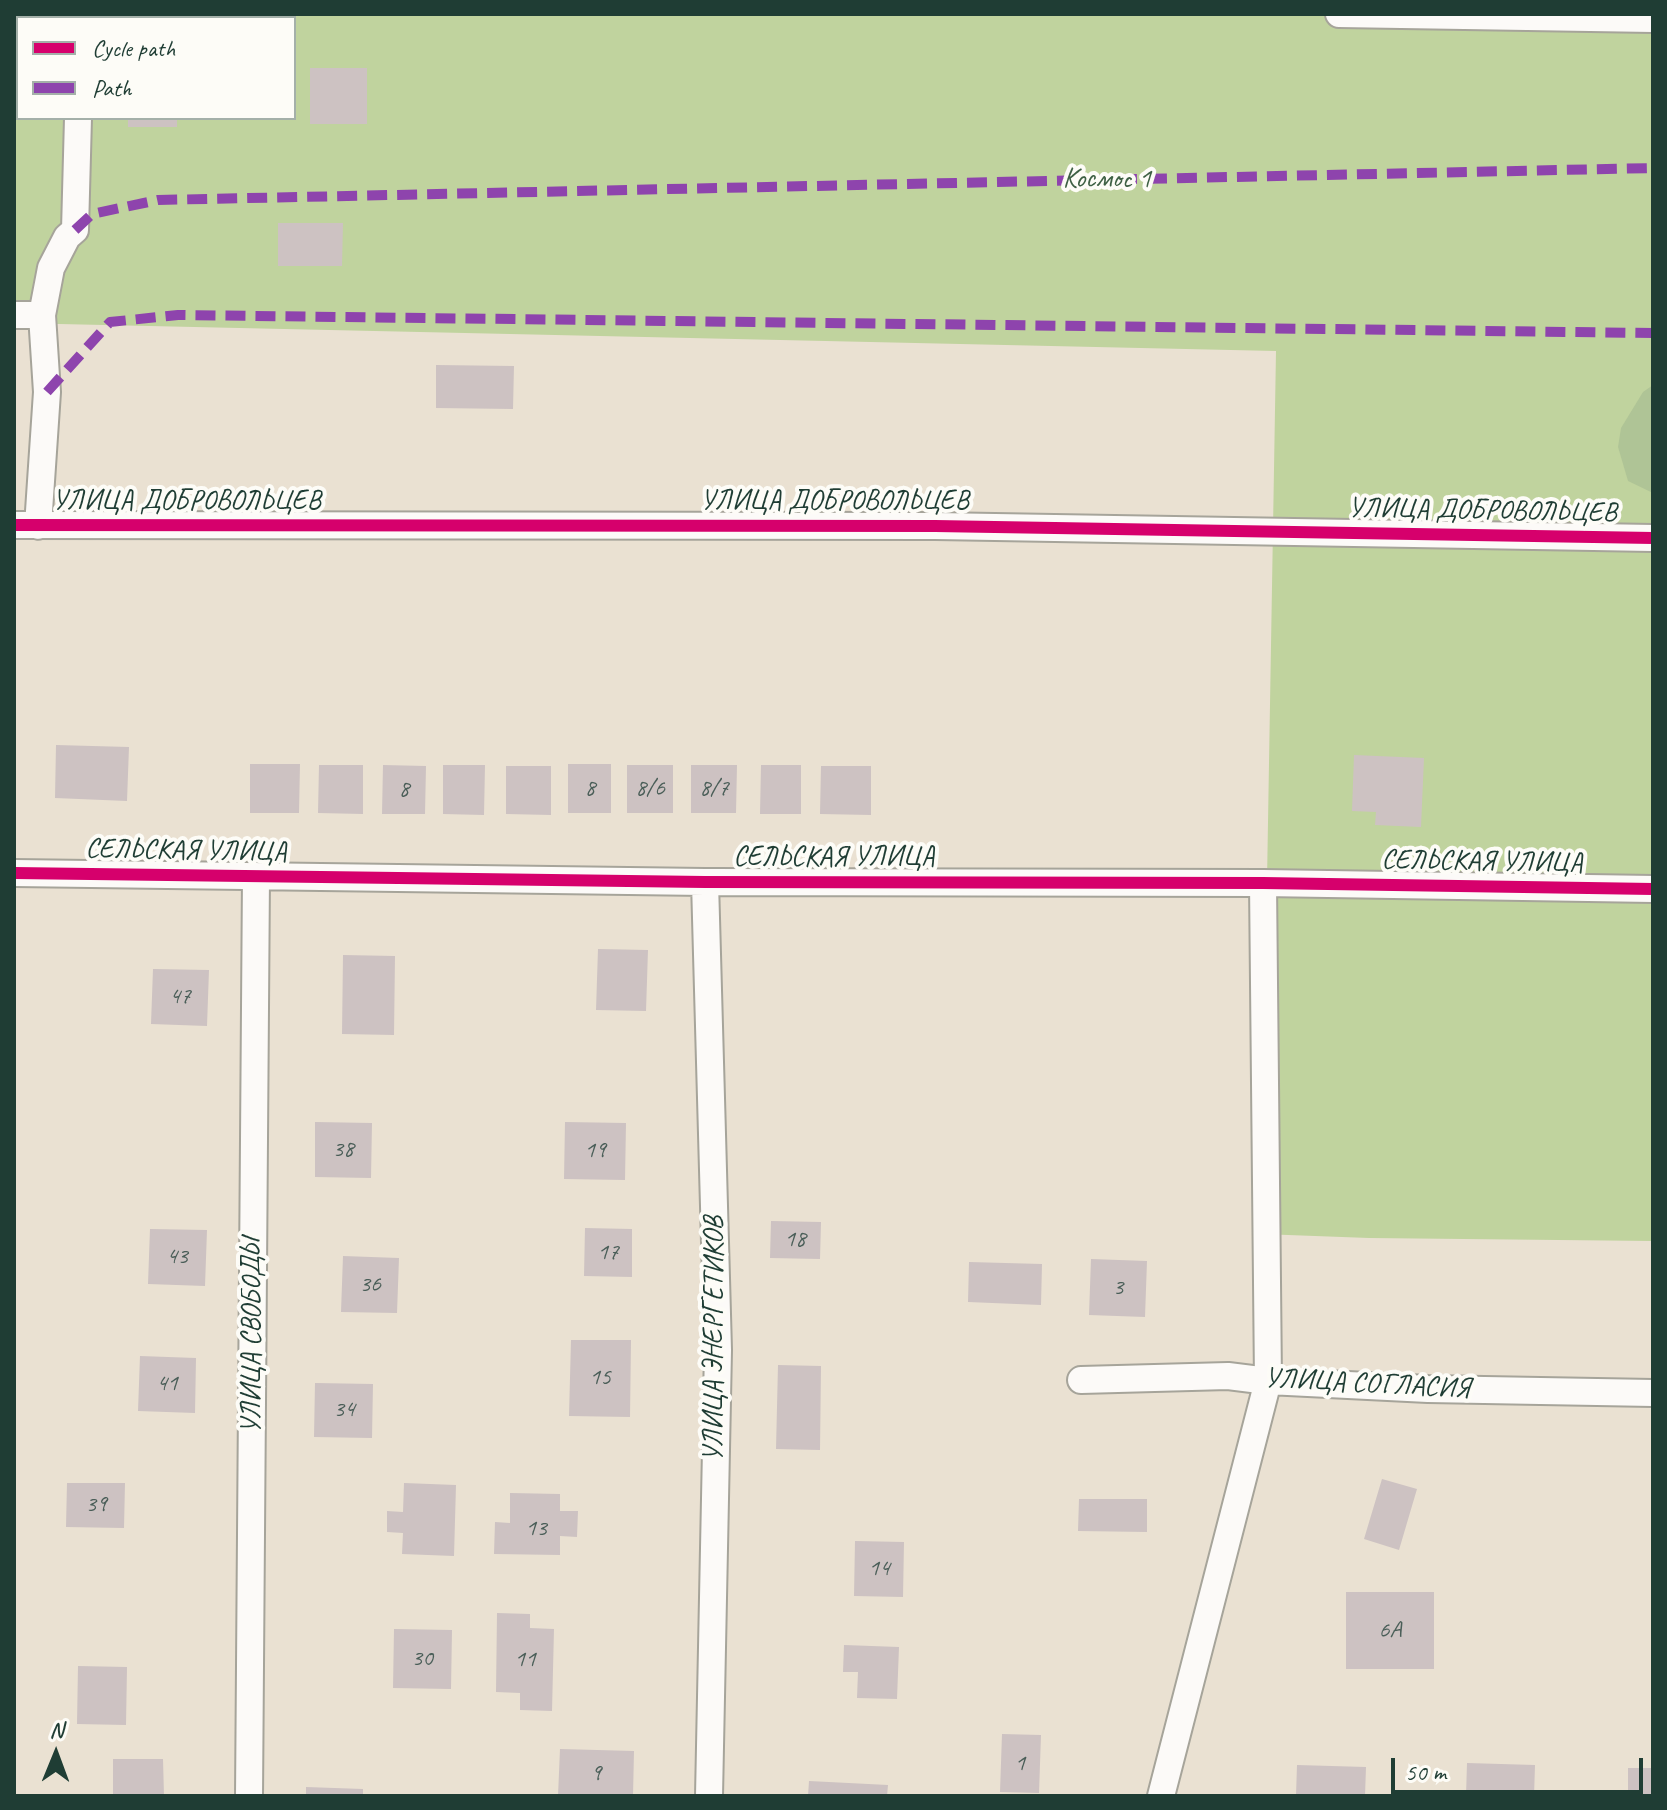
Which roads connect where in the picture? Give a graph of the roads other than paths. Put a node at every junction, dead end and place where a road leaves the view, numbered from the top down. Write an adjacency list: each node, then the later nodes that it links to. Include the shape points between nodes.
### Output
1 (1339, 14): 2 (street)
2 (1653, 19)
3 (78, 120): 5 (street, via 75,230 51,268)
4 (14, 315): 5 (street)
5 (42, 315): 6 (street, via 47,392)
6 (26, 525): 7 (street, УЛИЦА ДОБРОВОЛЬЦЕВ, via 935,526)
7 (1653, 538)
8 (14, 873): 9 (street, СЕЛЬСКАЯ УЛИЦА)
9 (256, 876): 10 (street, СЕЛЬСКАЯ УЛИЦА); 16 (street, УЛИЦА СВОБОДЫ)
10 (705, 882): 11 (street, СЕЛЬСКАЯ УЛИЦА); 17 (street, УЛИЦА ЭНЕРГЕТИКОВ, via 718,1350)
11 (1263, 883): 12 (street, СЕЛЬСКАЯ УЛИЦА); 14 (street)
12 (1653, 889)
13 (1081, 1380): 14 (street, УЛИЦА СОГЛАСИЯ, via 1228,1376)
14 (1268, 1381): 15 (street, УЛИЦА СОГЛАСИЯ); 18 (street)
15 (1653, 1393)
16 (249, 1796)
17 (709, 1796)
18 (1161, 1796)

